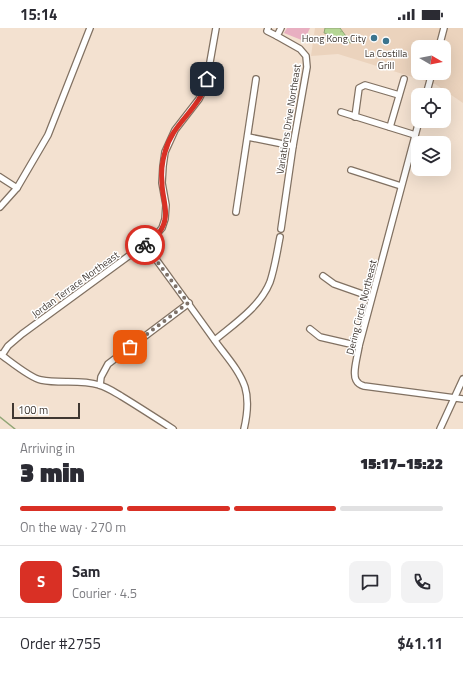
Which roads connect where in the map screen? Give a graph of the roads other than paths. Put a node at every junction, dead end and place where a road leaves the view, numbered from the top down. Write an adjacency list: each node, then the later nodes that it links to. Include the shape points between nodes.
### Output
1 (90, 28): 21 (street, via 48,135)
2 (216, 28): 26 (street, Jordan Terrace Northeast, via 204,91 175,130 165,152 162,183 166,205 165,219 162,228)
3 (281, 28): 6 (street)
4 (444, 28): 7 (street)
5 (267, 29): 6 (street)
6 (277, 36): 17 (street, Variations Drive Northeast, via 300,49 306,56 306,77)
7 (441, 40)
8 (256, 79): 16 (street)
9 (404, 79): 10 (street)
10 (399, 95): 12 (street, via 364,85 359,88); 13 (street)
11 (341, 112): 12 (street)
12 (355, 117): 13 (street)
13 (390, 128): 15 (street)
14 (417, 128): 15 (street, Dering Circle Northeast)
15 (415, 135): 20 (street, Dering Circle Northeast)
16 (248, 138): 17 (street); 23 (street)
17 (293, 146): 24 (street, Variations Drive Northeast)
18 (351, 170): 20 (street)
19 (0, 177): 21 (street)
20 (401, 186): 28 (street, Dering Circle Northeast)
21 (17, 188): 22 (street)
22 (0, 207)
23 (236, 212)
24 (281, 229)
25 (280, 237): 31 (street, via 274,270 260,299)
26 (145, 244): 29 (street); 33 (street, Jordan Terrace Northeast, via 22,334)
27 (323, 276): 28 (street, via 334,284)
28 (371, 297): 32 (street, Dering Circle Northeast)
29 (188, 303): 31 (street); 35 (street, via 108,364)
30 (310, 329): 32 (street, via 320,337)
31 (214, 340): 39 (street, via 245,387 248,408)
32 (359, 346): 36 (street, Dering Circle Northeast, via 355,370 358,384)
33 (1, 355): 35 (street, via 40,380)
34 (463, 380): 36 (street)
35 (100, 385): 38 (street)
36 (454, 397): 37 (street); 40 (street)
37 (463, 399)
38 (173, 429)
39 (244, 429)
40 (440, 429)

